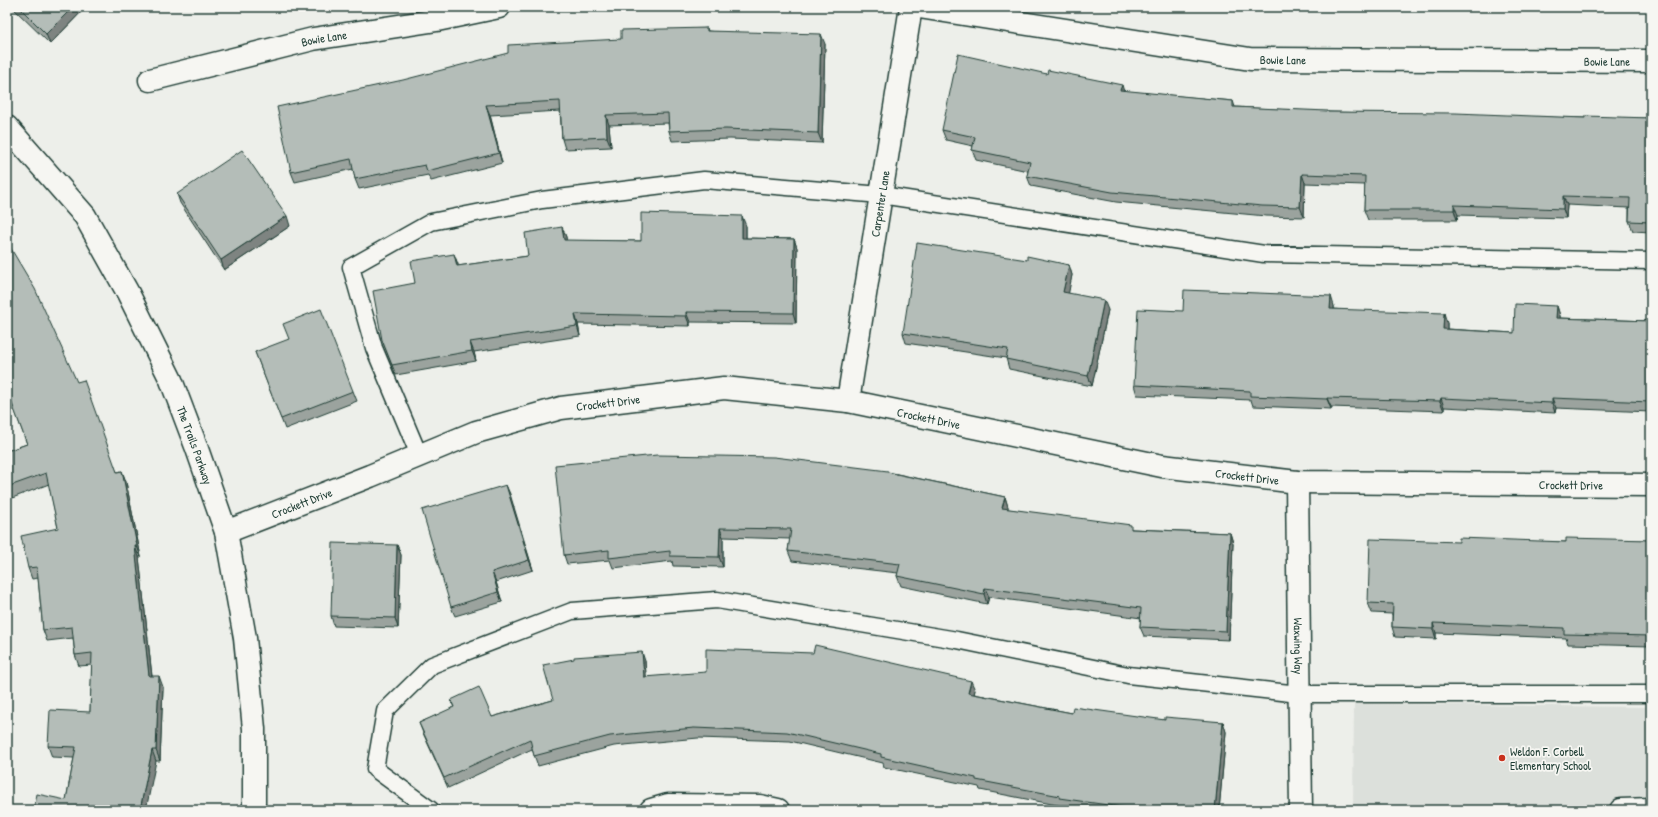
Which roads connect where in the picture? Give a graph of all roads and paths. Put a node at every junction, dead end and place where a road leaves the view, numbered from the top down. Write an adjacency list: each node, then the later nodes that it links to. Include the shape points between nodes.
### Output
1 (499, 7): 5 (street, Bowie Lane, via 437,20 313,39)
2 (911, 7): 7 (street, Carpenter Lane)
3 (919, 7): 4 (street, Bowie Lane, via 1250,59)
4 (1651, 61)
5 (150, 80)
6 (7, 127): 13 (street, The Trails Parkway, via 85,216 128,294 171,380)
7 (882, 195): 8 (lane, via 1264,254); 9 (street, Carpenter Lane); 10 (lane, via 704,180 542,200 431,222 351,267 374,348)
8 (1651, 262)
9 (848, 400): 10 (street, Crockett Drive, via 724,388 650,396 561,408 476,432); 11 (street, Crockett Drive, via 1162,466)
10 (419, 455): 13 (street, Crockett Drive)
11 (1297, 482): 12 (street, Crockett Drive); 14 (street, Waxwing Way)
12 (1651, 485)
13 (226, 532): 17 (street, The Trails Parkway, via 245,638 254,729)
14 (1299, 694): 15 (lane); 18 (lane, via 1128,675 957,640 717,600 572,612 432,665 385,711 375,769); 21 (street, Waxwing Way)
15 (1651, 694)
16 (1651, 809): 22 (street)
17 (254, 810)
18 (431, 810)
19 (651, 810): 20 (street, via 668,804 760,806)
20 (778, 810)
21 (1301, 810)
22 (1621, 810)

